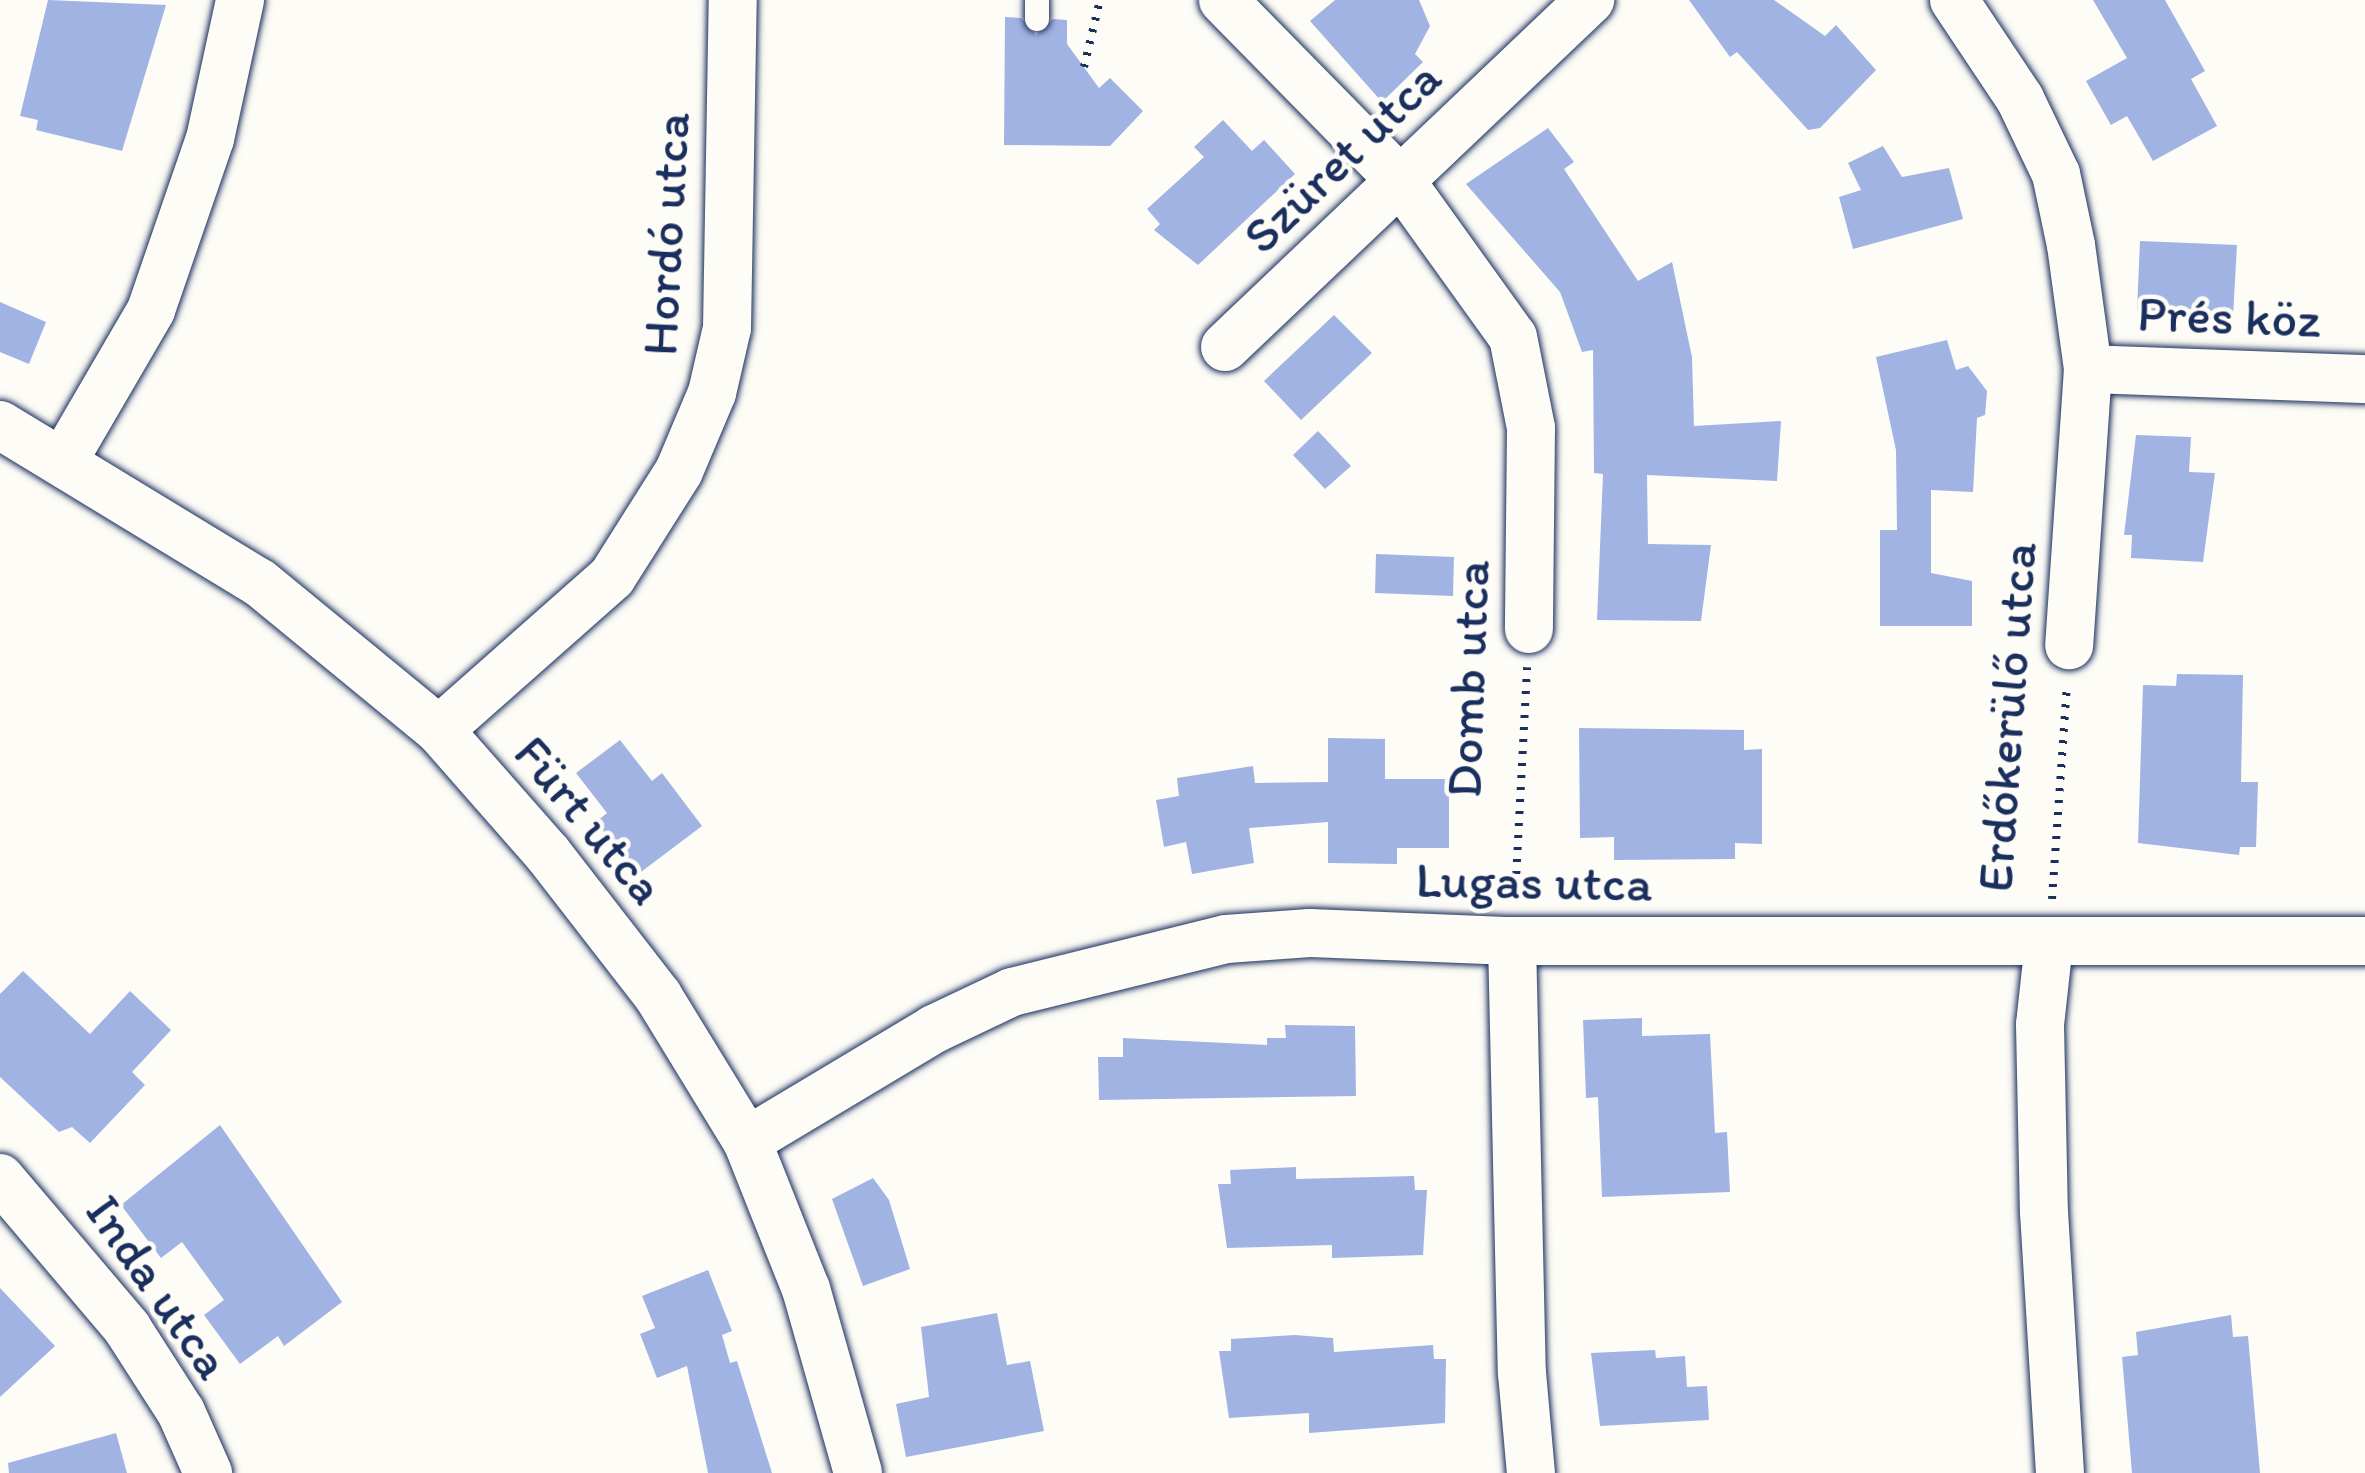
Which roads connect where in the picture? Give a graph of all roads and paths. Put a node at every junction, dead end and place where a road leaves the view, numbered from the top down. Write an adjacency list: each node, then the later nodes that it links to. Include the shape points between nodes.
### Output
1 (240, 0): 15 (street, via 210,139 159,289)
2 (733, 0): 18 (street, Hordó utca, via 727,328 712,394 679,471 612,577)
3 (1100, 0): 8 (path)
4 (1223, 0): 10 (street, Domb utca)
5 (1590, 0): 10 (street, Szüret utca)
6 (1954, 0): 12 (street, Erdőkerülő utca, via 2020,99 2056,174)
7 (1080, 19): 8 (path)
8 (1095, 20): 9 (path)
9 (1084, 67)
10 (1400, 180): 11 (street, Szüret utca); 16 (street, Domb utca, via 1513,338 1531,428)
11 (1225, 347)
12 (2088, 369): 13 (street, Prés köz); 17 (street, Erdőkerülő utca)
13 (2365, 379)
14 (0, 425): 15 (street, Fürt utca)
15 (65, 458): 18 (street, Fürt utca, via 260,583)
16 (1529, 628): 19 (path, Domb utca)
17 (2069, 645): 21 (path, Erdőkerülő utca)
18 (439, 730): 22 (street, Fürt utca, via 658,997)
19 (1512, 941): 21 (street, Lugas utca); 22 (street, Lugas utca, via 1310,933 1122,958 1012,992 934,1029); 26 (street)
20 (2365, 941): 21 (street, Lugas utca)
21 (2049, 943): 27 (street, Erdőkerülő utca, via 2041,1025 2044,1189)
22 (747, 1142): 25 (street, Fürt utca, via 806,1288)
23 (0, 1178): 24 (street, Inda utca, via 127,1328 181,1412)
24 (208, 1473)
25 (859, 1473)
26 (1531, 1473)
27 (2060, 1473)

